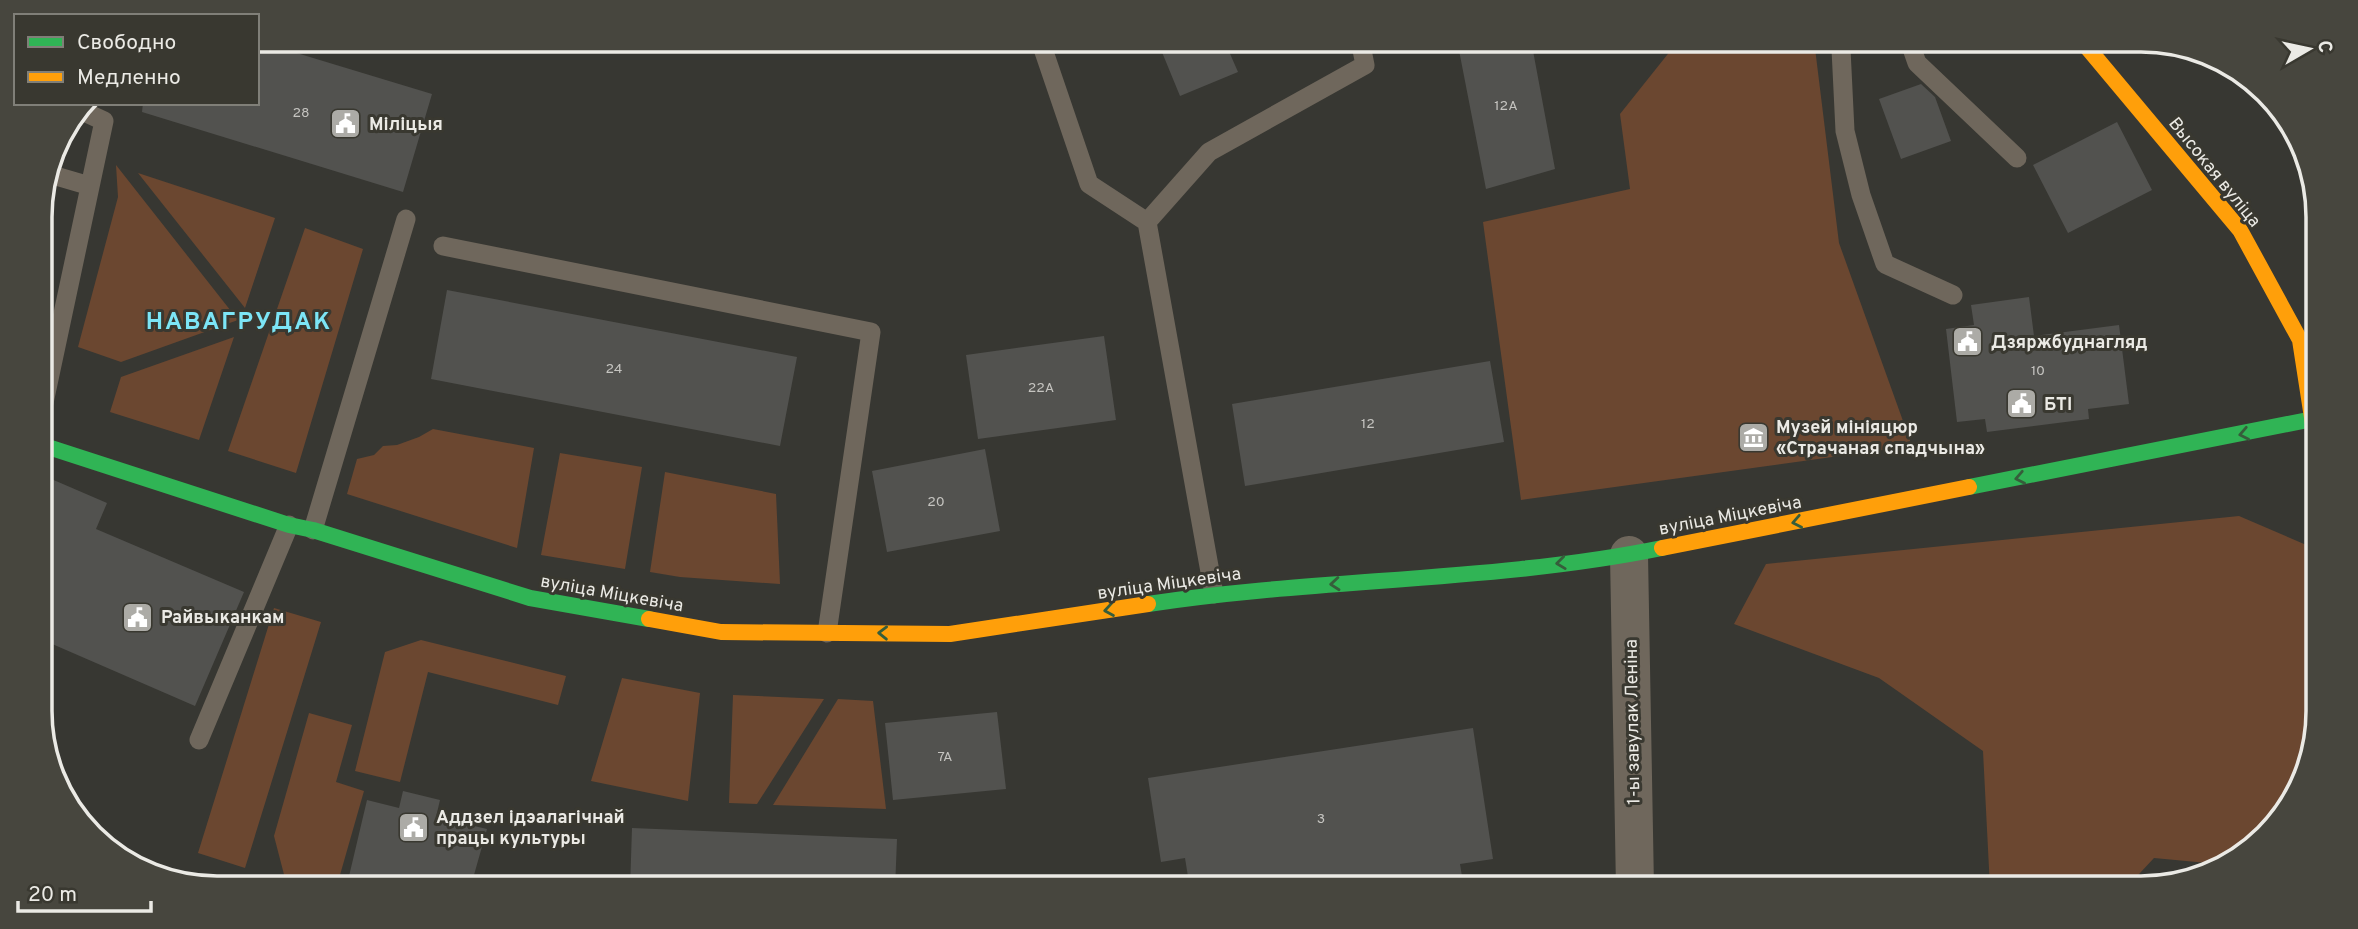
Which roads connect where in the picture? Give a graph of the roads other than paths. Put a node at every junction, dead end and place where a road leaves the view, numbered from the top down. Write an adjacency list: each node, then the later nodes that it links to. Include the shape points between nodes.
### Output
1 (1362, 52): 11 (lane, via 1365,65 1209,152)
2 (1841, 52): 13 (lane, via 1845,131 1885,264)
3 (1913, 52): 7 (lane, via 1917,63)
4 (2091, 52): 15 (street, Высокая вуліца, via 2240,230 2300,340)
5 (1044, 53): 11 (lane, via 1089,184)
6 (89, 114): 9 (lane, via 104,121)
7 (2017, 158)
8 (58, 177): 9 (lane)
9 (90, 186): 14 (lane)
10 (406, 219): 19 (lane)
11 (1147, 222): 21 (lane)
12 (443, 246): 22 (lane, via 871,332)
13 (1953, 295)
14 (53, 362)
15 (2306, 380)
16 (2306, 422): 20 (street, вуліца Міцкевіча, one-way to 20)
17 (53, 448): 18 (street, вуліца Міцкевіча)
18 (289, 524): 19 (street, вуліца Міцкевіча); 23 (lane)
19 (313, 530): 22 (street, вуліца Міцкевіча, via 530,598 721,632)
20 (1629, 555): 21 (street, вуліца Міцкевіча, one-way to 21); 24 (street, 1-ы завулак Леніна)
21 (1214, 594): 22 (street, вуліца Міцкевіча, one-way to 22, via 950,634)
22 (827, 633)
23 (199, 740)
24 (1635, 876)

